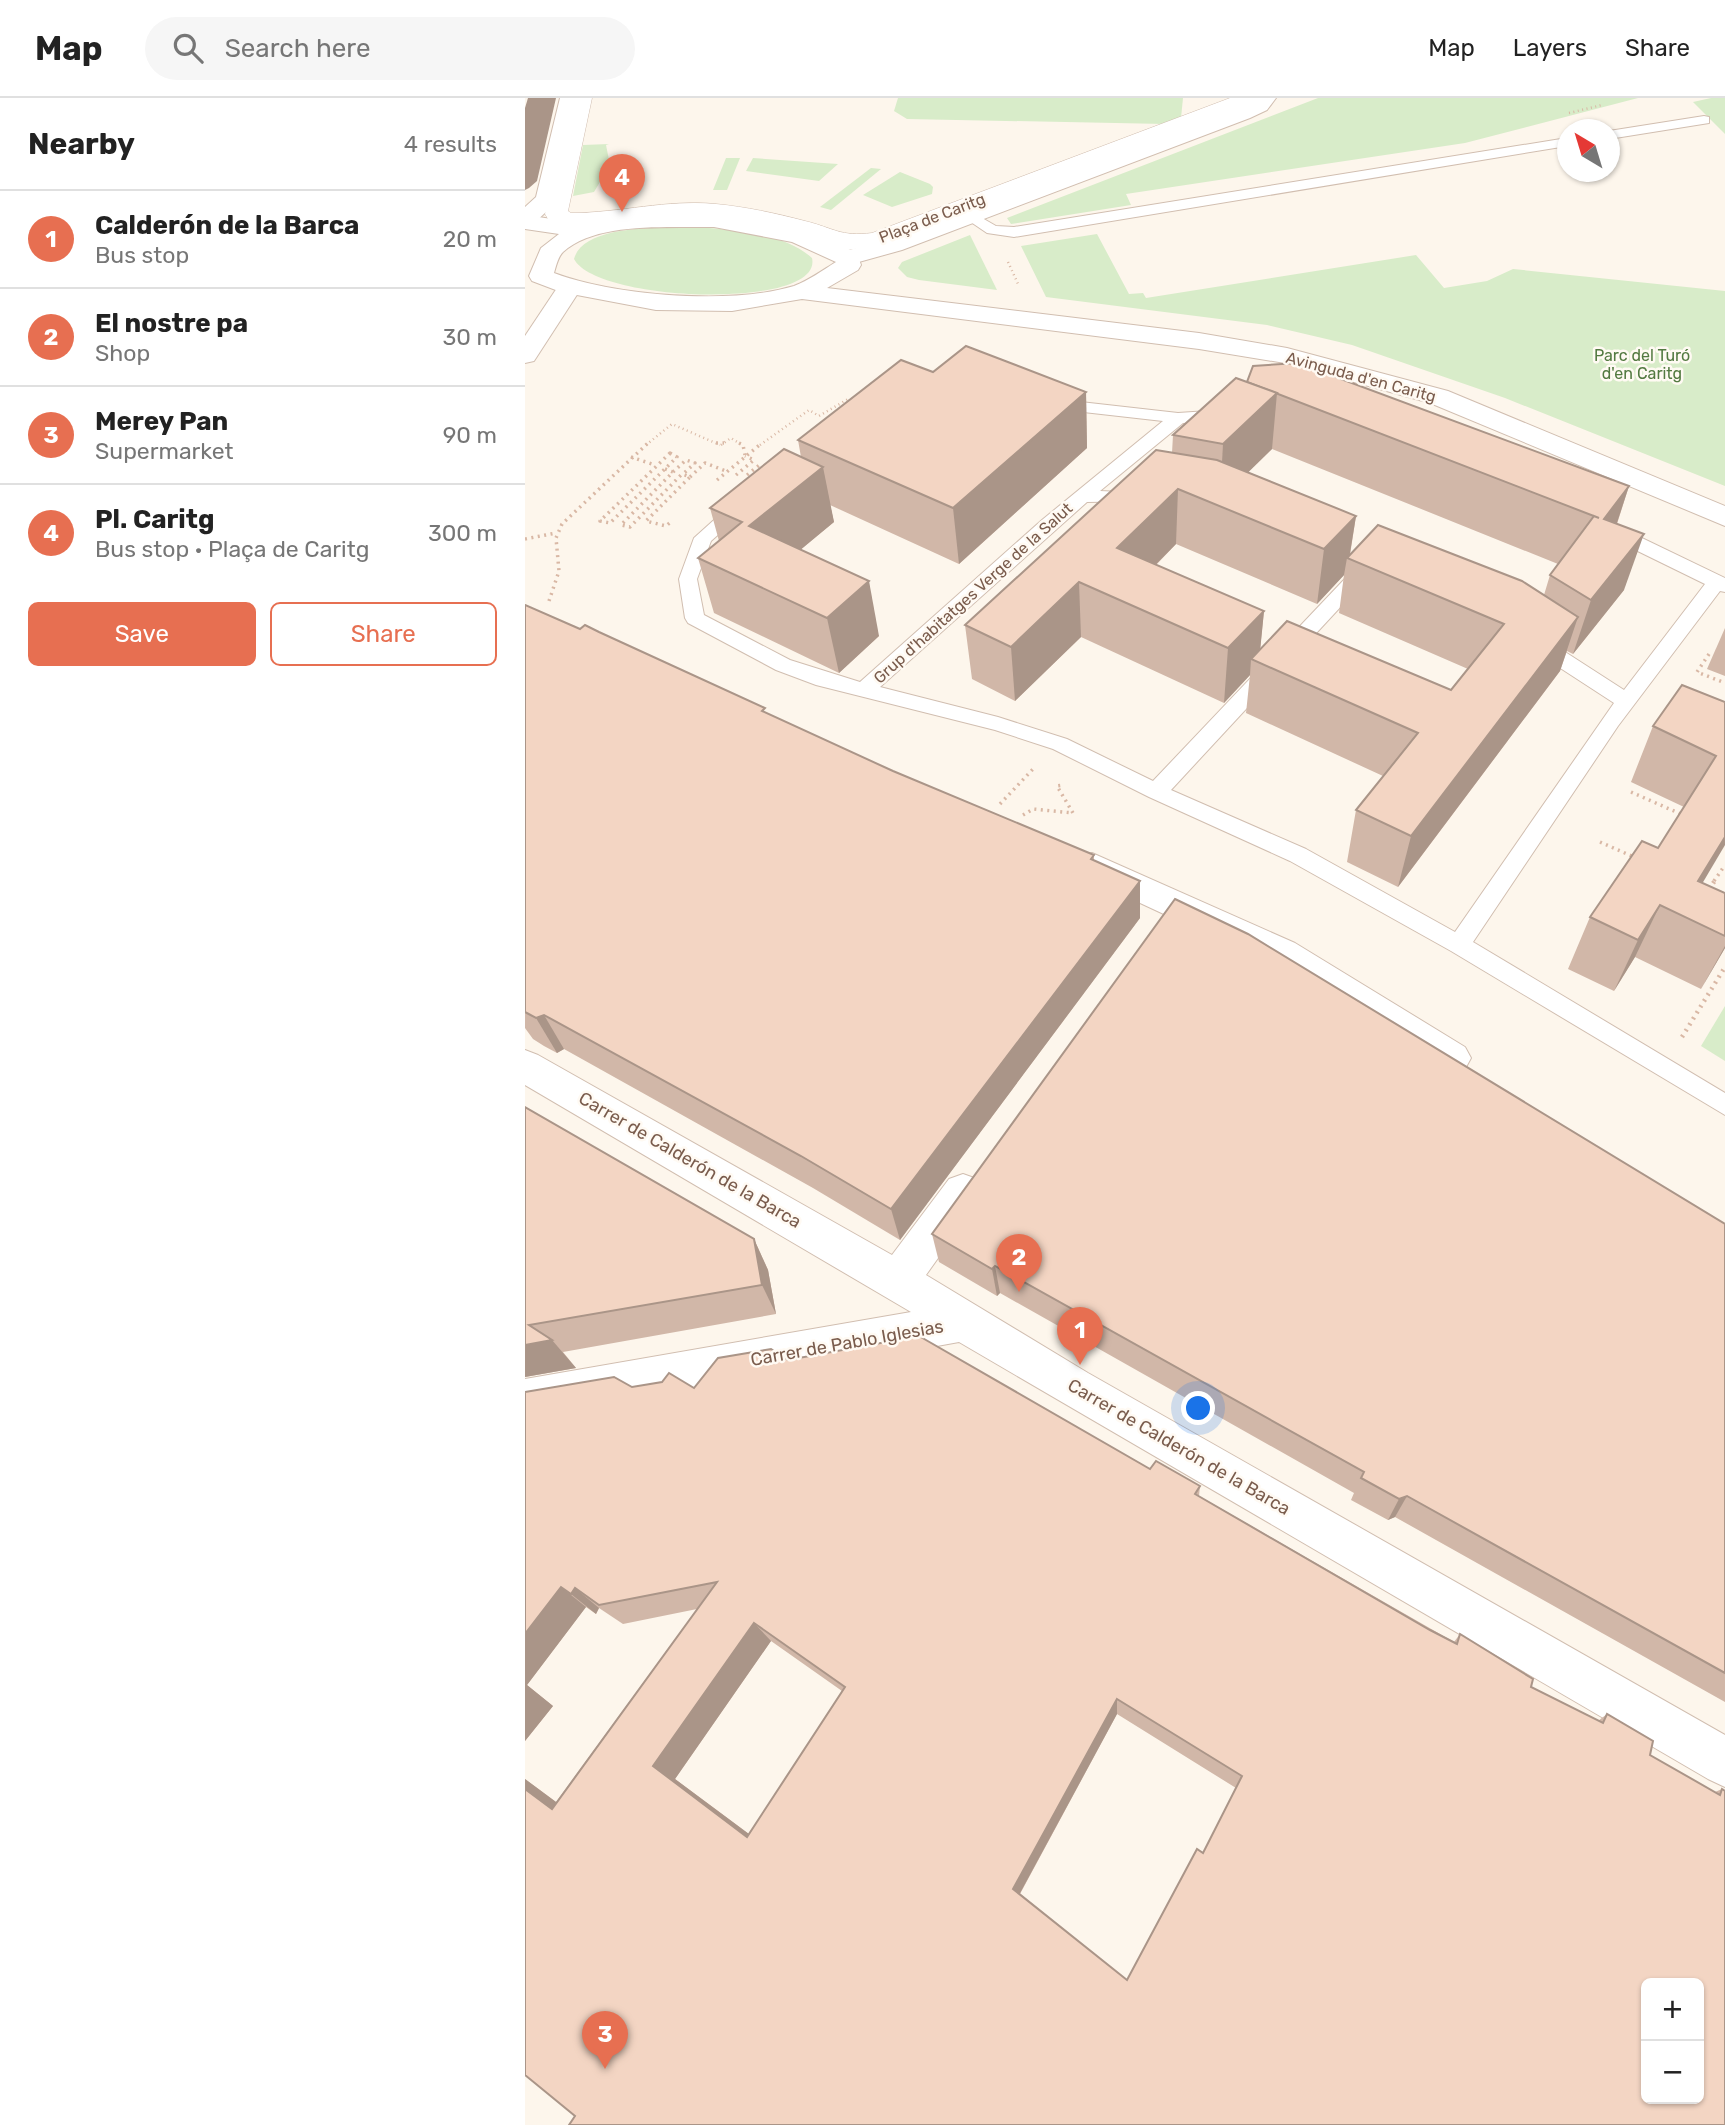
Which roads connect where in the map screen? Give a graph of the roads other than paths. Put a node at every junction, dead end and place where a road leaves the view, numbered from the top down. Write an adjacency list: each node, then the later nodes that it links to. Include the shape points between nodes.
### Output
1 (571, 98): 9 (street, via 547,200)
2 (582, 98): 3 (street, Plaça de Caritg, via 556,214 559,218 712,211 759,216 854,244 876,240)
3 (1249, 98)
4 (1265, 98): 8 (street, Plaça de Caritg, via 1242,113)
5 (1704, 120): 6 (lane)
6 (1620, 133)
7 (1557, 144): 8 (lane, via 1014,232 992,230)
8 (970, 216): 13 (street, Plaça de Caritg)
9 (525, 221): 10 (street)
10 (584, 231): 12 (street); 13 (street, Avinguda d'en Caritg, via 622,224 714,220 786,232 832,248)
11 (525, 241): 12 (street)
12 (554, 248): 14 (street)
13 (862, 270): 16 (street, Plaça de Caritg); 17 (street, Avinguda d'en Caritg, via 914,296)
14 (533, 275): 15 (street)
15 (570, 287): 16 (street, via 656,302 731,303); 18 (street)
16 (802, 292): 17 (street, Avinguda d'en Caritg)
17 (975, 312): 25 (street, Avinguda d'en Caritg, via 1287,356 1439,397)
18 (525, 355)
19 (1041, 402): 21 (lane)
20 (1243, 414): 21 (lane)
21 (1178, 418): 23 (lane, Grup d'habitatges Verge de la Salut)
22 (752, 496): 30 (lane, Grup d'habitatges Verge de la Salut, via 703,538 688,579 695,618 783,665)
23 (1081, 496): 24 (lane, Grup d'habitatges Verge de la Salut); 30 (lane, Grup d'habitatges Verge de la Salut)
24 (1161, 497)
25 (1725, 517)
26 (1589, 523): 28 (lane)
27 (1373, 560): 32 (lane)
28 (1721, 584): 31 (lane)
29 (1525, 636): 31 (lane)
30 (865, 690): 32 (lane, Grup d'habitatges Verge de la Salut, via 1060,744)
31 (1626, 701): 34 (lane)
32 (1156, 792): 34 (lane, Grup d'habitatges Verge de la Salut, via 1298,855)
33 (1063, 853): 36 (street, via 1164,918 1282,954)
34 (1459, 945): 37 (lane, Grup d'habitatges Verge de la Salut)
35 (525, 1066): 39 (street, Carrer de Calderón de la Barca)
36 (1480, 1076)
37 (1725, 1105)
38 (981, 1168): 39 (street)
39 (898, 1280): 40 (street, Carrer de Calderón de la Barca)
40 (963, 1322): 41 (street, Carrer de Pablo Iglesias); 42 (street, Carrer de Calderón de la Barca)
41 (525, 1400)
42 (1725, 1762)

